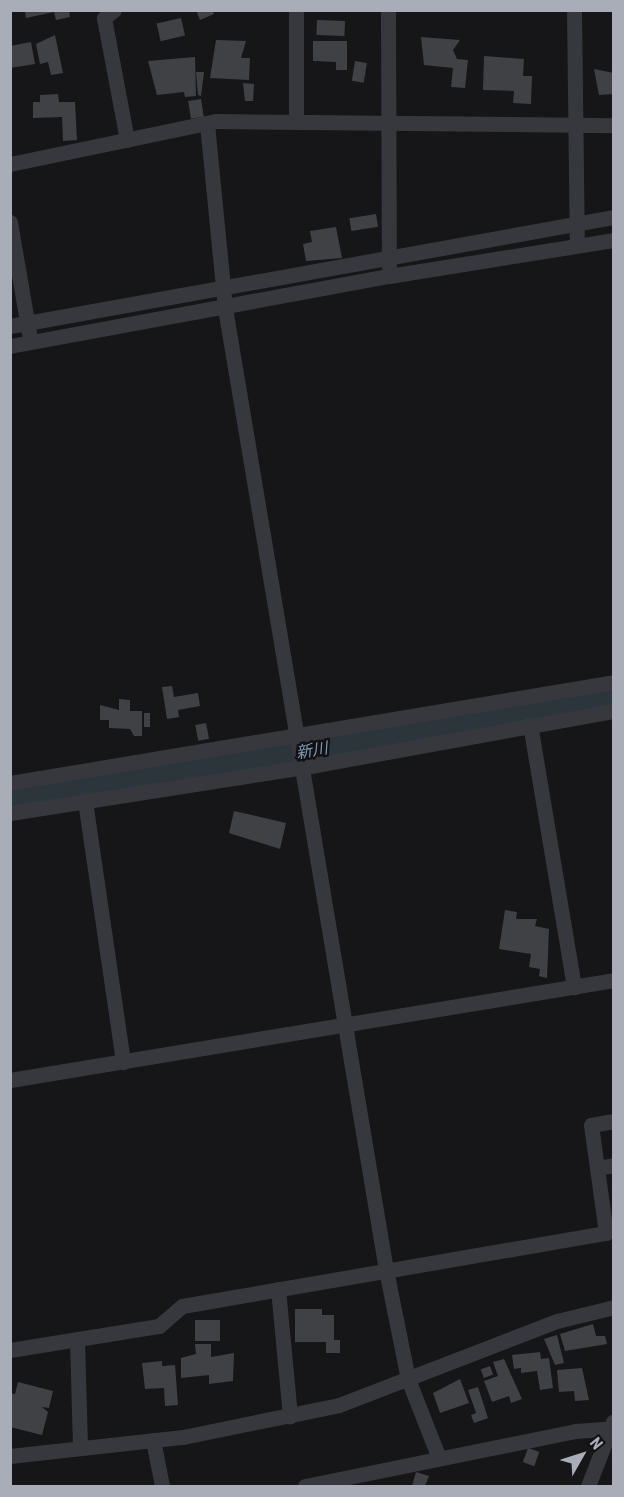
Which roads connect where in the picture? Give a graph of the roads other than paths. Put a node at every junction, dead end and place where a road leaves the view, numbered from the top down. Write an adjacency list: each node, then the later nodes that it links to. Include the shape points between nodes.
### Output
1 (114, 10): 10 (street, via 104,18)
2 (296, 10): 5 (street)
3 (388, 10): 8 (street)
4 (574, 10): 7 (street)
5 (296, 122): 6 (street); 8 (street)
6 (207, 124): 10 (street); 19 (street)
7 (576, 124): 8 (street); 9 (street); 13 (street)
8 (388, 125): 17 (street)
9 (614, 125)
10 (127, 140): 11 (street)
11 (10, 164)
12 (614, 217): 13 (street)
13 (577, 221): 16 (street); 17 (street)
14 (10, 222): 21 (street)
15 (614, 240): 16 (street)
16 (577, 244): 18 (street)
17 (389, 257): 18 (street); 19 (street)
18 (389, 276): 20 (street)
19 (223, 286): 20 (street); 21 (street)
20 (225, 308): 23 (street); 28 (street)
21 (27, 323): 22 (street); 23 (street)
22 (10, 326)
23 (30, 342): 24 (street)
24 (10, 346)
25 (614, 682): 28 (street)
26 (614, 711): 27 (street)
27 (530, 724): 29 (street); 34 (street)
28 (297, 739): 29 (street); 30 (street)
29 (305, 767): 31 (street); 35 (street)
30 (10, 783)
31 (85, 801): 32 (street); 36 (street)
32 (10, 813)
33 (614, 980): 34 (street)
34 (574, 987): 35 (street)
35 (344, 1025): 36 (street); 41 (street)
36 (123, 1062): 37 (street)
37 (10, 1080)
38 (614, 1121): 40 (street, via 591,1125)
39 (614, 1165): 40 (street)
40 (597, 1168): 41 (street, via 606,1233)
41 (386, 1270): 42 (street); 46 (street)
42 (278, 1289): 44 (street, via 182,1306 159,1326); 47 (street)
43 (614, 1307): 46 (street, via 558,1321)
44 (77, 1339): 45 (street); 50 (street)
45 (10, 1350)
46 (408, 1379): 47 (street, via 339,1405); 52 (street)
47 (290, 1416): 49 (street)
48 (612, 1425): 52 (street); 55 (street)
49 (153, 1440): 50 (street); 53 (street)
50 (80, 1448): 51 (street)
51 (10, 1456)
52 (439, 1458): 54 (street)
53 (162, 1486)
54 (305, 1486)
55 (588, 1486)

